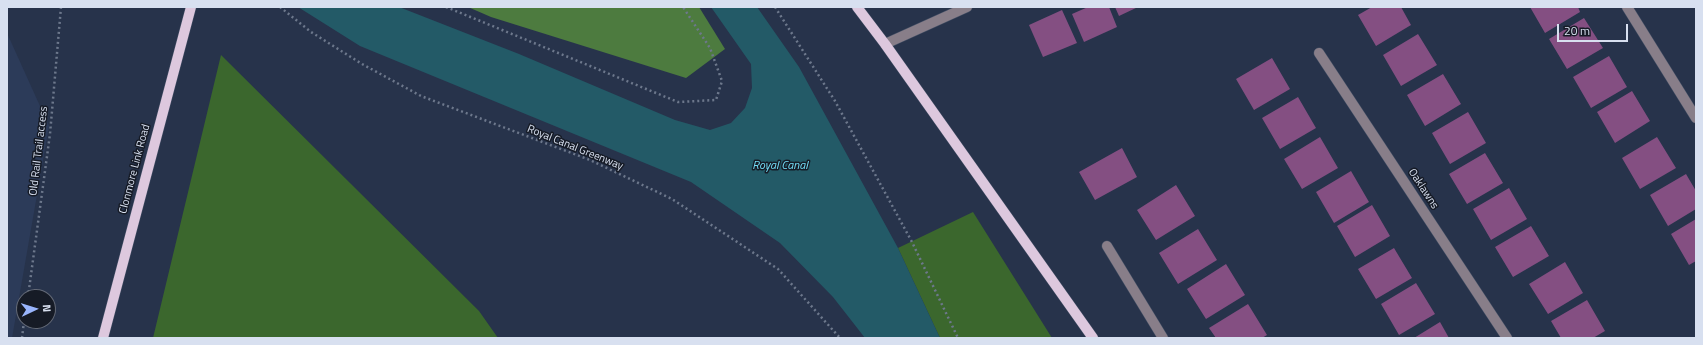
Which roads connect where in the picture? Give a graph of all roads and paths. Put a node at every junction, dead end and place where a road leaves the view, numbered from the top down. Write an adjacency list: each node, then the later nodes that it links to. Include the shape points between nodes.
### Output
1 (61, 7): 14 (path, Old Rail Trail access, via 50,134)
2 (191, 7): 15 (main road, Clonmore Link Road)
3 (280, 7): 16 (path, Royal Canal Greenway, via 311,32 355,60 421,96 590,160 672,199 778,269)
4 (446, 7): 5 (path, via 678,102 716,100 722,81 710,48)
5 (683, 7)
6 (775, 7): 17 (path, via 835,101 912,242)
7 (857, 7): 10 (main road)
8 (967, 7): 10 (street)
9 (1626, 7): 12 (street)
10 (885, 44): 18 (main road)
11 (1319, 53): 20 (street, Oaklawns)
12 (1696, 118)
13 (1107, 246): 19 (street)
14 (29, 289)
15 (103, 338)
16 (840, 338)
17 (958, 338)
18 (1093, 338)
19 (1163, 338)
20 (1506, 338)

